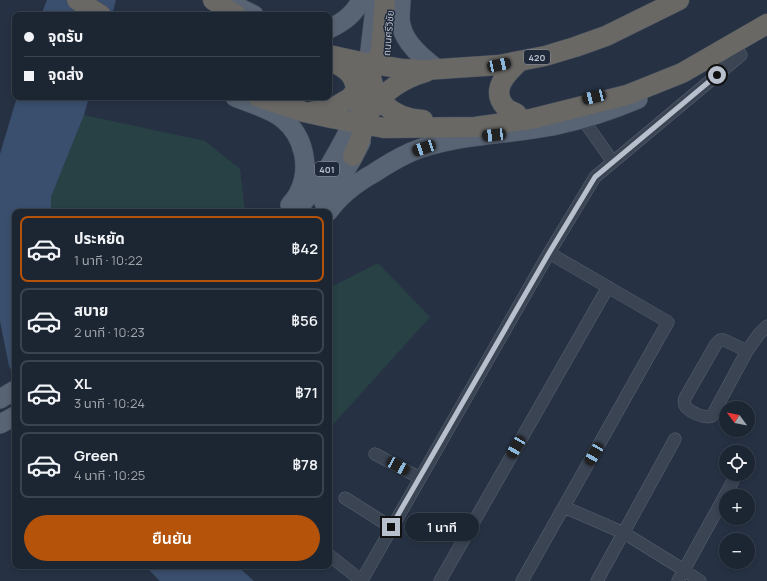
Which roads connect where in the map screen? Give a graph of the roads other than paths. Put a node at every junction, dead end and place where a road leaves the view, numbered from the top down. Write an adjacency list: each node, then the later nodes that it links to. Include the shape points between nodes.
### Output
1 (77, 0): 11 (highway)
2 (210, 0): 12 (highway)
3 (213, 0): 13 (highway)
4 (224, 0): 14 (main road)
5 (361, 0): 16 (main road, via 351,16)
6 (376, 0): 23 (main road, ถนนศรีวิชัย / 401)
7 (385, 0): 23 (highway, via 382,50)
8 (391, 0): 23 (main road, ถนนศรีวิชัย / 401, via 389,38)
9 (401, 0): 22 (main road, via 401,25 406,39)
10 (679, 0): 19 (highway, 420, via 606,36 546,56)
11 (96, 12)
12 (220, 12)
13 (231, 12)
14 (248, 12)
15 (767, 24): 17 (highway, 420)
16 (332, 28)
17 (733, 44): 21 (highway, 420); 33 (street, via 741,55)
18 (332, 58): 23 (highway, 420)
19 (520, 61): 22 (highway, 420); 30 (highway, via 508,72 500,89 501,99 506,108)
20 (332, 62): 23 (highway, via 341,66)
21 (694, 66): 23 (highway, 420, via 627,95 531,119 475,127 384,128); 30 (highway, via 607,94); 31 (main road, via 667,87 601,114)
22 (437, 69): 23 (highway, 420, via 403,69); 24 (highway, via 417,75)
23 (366, 94): 24 (highway); 24 (highway, via 373,87); 25 (highway, 420); 29 (highway, via 350,98 331,109 319,111); 32 (highway, via 362,132); 35 (main road, 401, via 326,172 309,197); 36 (main road, via 328,184)
24 (379, 98): 30 (highway, via 386,107 402,116 421,120 471,122)
25 (332, 99)
26 (242, 100): 34 (main road, via 282,118 293,129 300,142 306,170 299,193)
27 (275, 100): 29 (highway, 420)
28 (325, 100): 29 (highway, 420)
29 (298, 104)
30 (517, 114)
31 (582, 118): 33 (street); 38 (main road, via 556,125 456,139 411,152 362,180 346,192)
32 (354, 156): 37 (main road, 401)
33 (613, 162): 39 (street, via 595,177)
34 (286, 209)
35 (297, 209)
36 (308, 209)
37 (319, 209)
38 (331, 209)
39 (549, 253): 40 (street); 47 (street)
40 (608, 287): 50 (street, via 668,322); 56 (street)
41 (767, 326): 42 (street)
42 (747, 351): 42 (street, via 720,340 685,398 687,408 707,418 712,416)
43 (12, 392): 44 (main road)
44 (0, 399)
45 (675, 439): 52 (street)
46 (375, 454): 47 (street)
47 (420, 478): 51 (street)
48 (733, 481): 54 (street)
49 (344, 498): 51 (street)
50 (564, 507): 52 (street); 57 (street)
51 (391, 527): 55 (street)
52 (624, 533): 54 (street); 58 (street)
53 (332, 557): 55 (street)
54 (684, 570): 59 (street); 60 (street)
55 (362, 581)
56 (440, 581)
57 (522, 581)
58 (597, 581)
59 (678, 581)
60 (700, 581)

